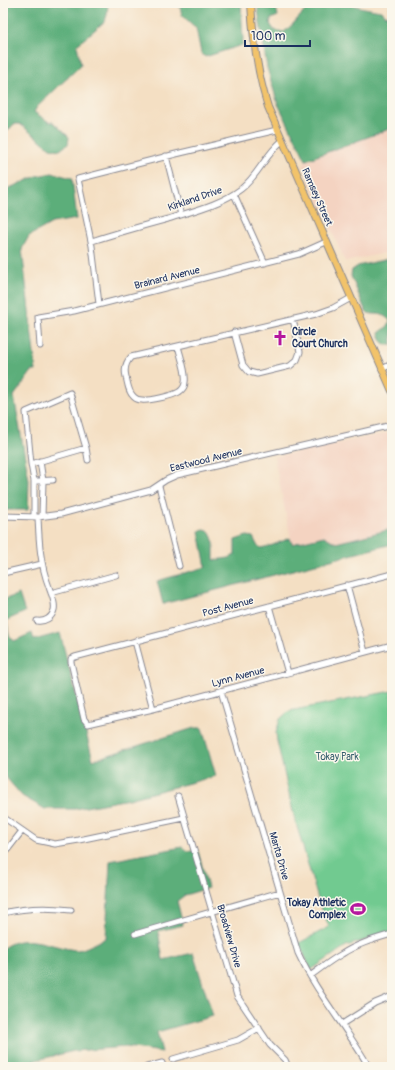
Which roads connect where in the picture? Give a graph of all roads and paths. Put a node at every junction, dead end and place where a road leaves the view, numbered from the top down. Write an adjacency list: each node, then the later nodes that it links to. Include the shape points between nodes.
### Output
1 (251, 3): 2 (main road, Ramsey Street, via 259,73)
2 (277, 130): 3 (main road, Ramsey Street); 4 (street)
3 (282, 142): 5 (street, Kirkland Drive, via 271,151 254,176); 8 (main road, Ramsey Street)
4 (166, 156): 6 (street); 7 (street, via 78,179)
5 (234, 194): 6 (street, Kirkland Drive); 9 (street)
6 (181, 215): 7 (street, Kirkland Drive)
7 (92, 241): 11 (street)
8 (326, 242): 9 (street, Brainard Avenue, via 300,254); 10 (main road, Ramsey Street)
9 (265, 263): 11 (street, Brainard Avenue)
10 (351, 298): 12 (street, via 324,312); 17 (main road, Ramsey Street)
11 (99, 304): 14 (street, Brainard Avenue, via 38,317)
12 (293, 319): 13 (street); 13 (street, via 300,352 297,360 290,366 257,374 244,368)
13 (234, 332): 15 (street)
14 (40, 346)
15 (178, 346): 15 (street, via 129,359 125,370 133,396 146,400 182,390 186,379)
16 (392, 364): 17 (street)
17 (382, 368): 18 (main road, Ramsey Street)
18 (392, 391)
19 (392, 425): 27 (street, Eastwood Avenue, via 177,475)
20 (86, 448): 21 (street); 22 (street); 23 (street, via 70,393 26,412)
21 (88, 460)
22 (40, 461): 23 (street); 26 (street)
23 (31, 464): 25 (street)
24 (53, 480): 26 (street)
25 (34, 481): 26 (street); 29 (street)
26 (43, 481): 29 (street)
27 (159, 486): 29 (street, Eastwood Avenue, via 61,514); 31 (street)
28 (3, 516): 29 (street, Eastwood Avenue)
29 (38, 516): 30 (street)
30 (42, 564): 32 (street); 36 (street)
31 (179, 566)
32 (3, 573)
33 (392, 574): 35 (street, Post Avenue)
34 (116, 575): 36 (street)
35 (347, 585): 37 (street, Post Avenue); 41 (street)
36 (52, 593): 38 (street, via 52,614 46,620)
37 (270, 606): 39 (street, Post Avenue); 42 (street)
38 (37, 621)
39 (135, 641): 44 (street); 45 (street, Post Avenue, via 71,661 84,719)
40 (392, 645): 41 (street, Lynn Avenue)
41 (365, 652): 42 (street, Lynn Avenue)
42 (288, 673): 43 (street, Lynn Avenue)
43 (221, 691): 44 (street, Lynn Avenue); 51 (street, Marita Drive)
44 (153, 709): 45 (street, Lynn Avenue)
45 (88, 724)
46 (178, 796): 48 (street, Broadview Drive)
47 (3, 817): 49 (street)
48 (184, 818): 49 (street, via 55,844 40,842); 54 (street, Broadview Drive)
49 (22, 831): 50 (street)
50 (8, 849)
51 (280, 892): 54 (street); 57 (street, Marita Drive, via 294,942)
52 (71, 910): 53 (street, via 45,907)
53 (3, 913)
54 (212, 913): 55 (street); 60 (street, Broadview Drive, via 237,996)
55 (136, 934)
56 (392, 934): 57 (street, via 363,943 341,954)
57 (310, 976): 59 (street, Marita Drive)
58 (392, 996): 59 (street, via 375,1003)
59 (342, 1024): 61 (street, Marita Drive)
60 (259, 1028): 62 (street, via 238,1040); 65 (street, Broadview Drive)
61 (364, 1058): 66 (street, Marita Drive); 67 (street, Marita Drive)
62 (173, 1059)
63 (162, 1063): 64 (street)
64 (147, 1067)
65 (288, 1067)
66 (365, 1067)
67 (369, 1067)

